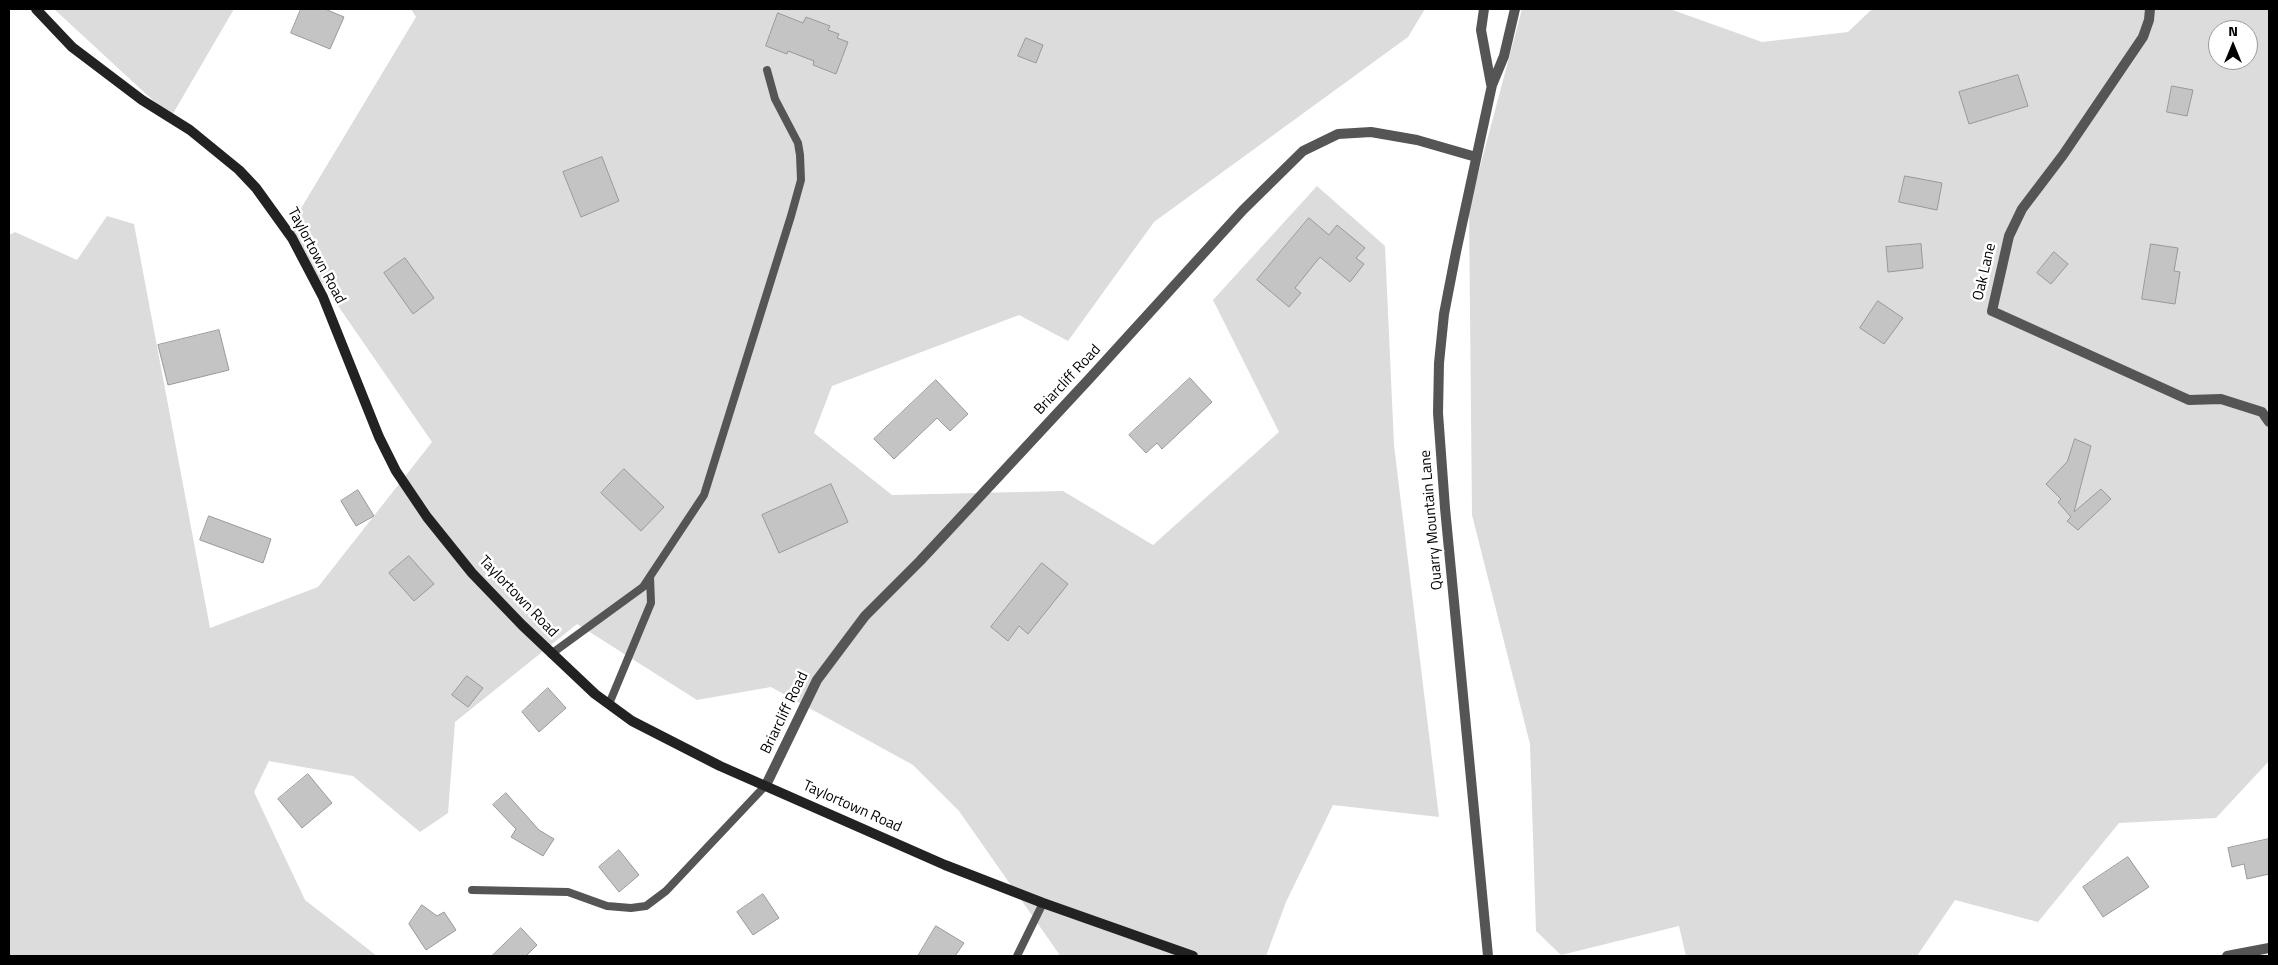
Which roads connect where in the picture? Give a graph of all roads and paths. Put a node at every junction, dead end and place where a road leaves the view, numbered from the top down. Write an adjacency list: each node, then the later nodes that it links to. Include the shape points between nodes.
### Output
1 (36, 9): 10 (street, Taylortown Road, via 72,47 142,100 190,130 238,170 266,200 292,238 323,296 396,472 472,573)
2 (1484, 9): 6 (street, Quarry Mountain Lane, via 1481,30)
3 (1515, 9): 6 (street, Quarry Mountain Lane, via 1504,56)
4 (2150, 9): 8 (street, Oak Lane, via 2143,37 2022,209 2009,236 1992,310 2190,400 2222,399 2262,412)
5 (767, 70): 9 (lane, via 775,98 798,143 801,180 704,495)
6 (1492, 84): 7 (street, Quarry Mountain Lane)
7 (1476, 158): 12 (street, Briarcliff Road, via 1417,140 1371,132 1338,134 1303,151 1242,210 1090,378 866,616 817,680); 18 (street, Quarry Mountain Lane, via 1444,314 1438,413 1444,508)
8 (2269, 422)
9 (650, 578): 10 (lane, via 643,587); 11 (lane, via 651,603)
10 (551, 654): 11 (street, Taylortown Road)
11 (609, 704): 12 (street, Taylortown Road, via 676,745)
12 (766, 785): 13 (lane, via 666,891 646,906 607,906 568,892); 14 (street, Taylortown Road, via 945,865)
13 (472, 890)
14 (1043, 903): 16 (lane); 17 (street, Taylortown Road)
15 (2269, 948): 19 (street)
16 (1017, 956)
17 (1194, 956)
18 (1488, 956)
19 (2227, 956)

